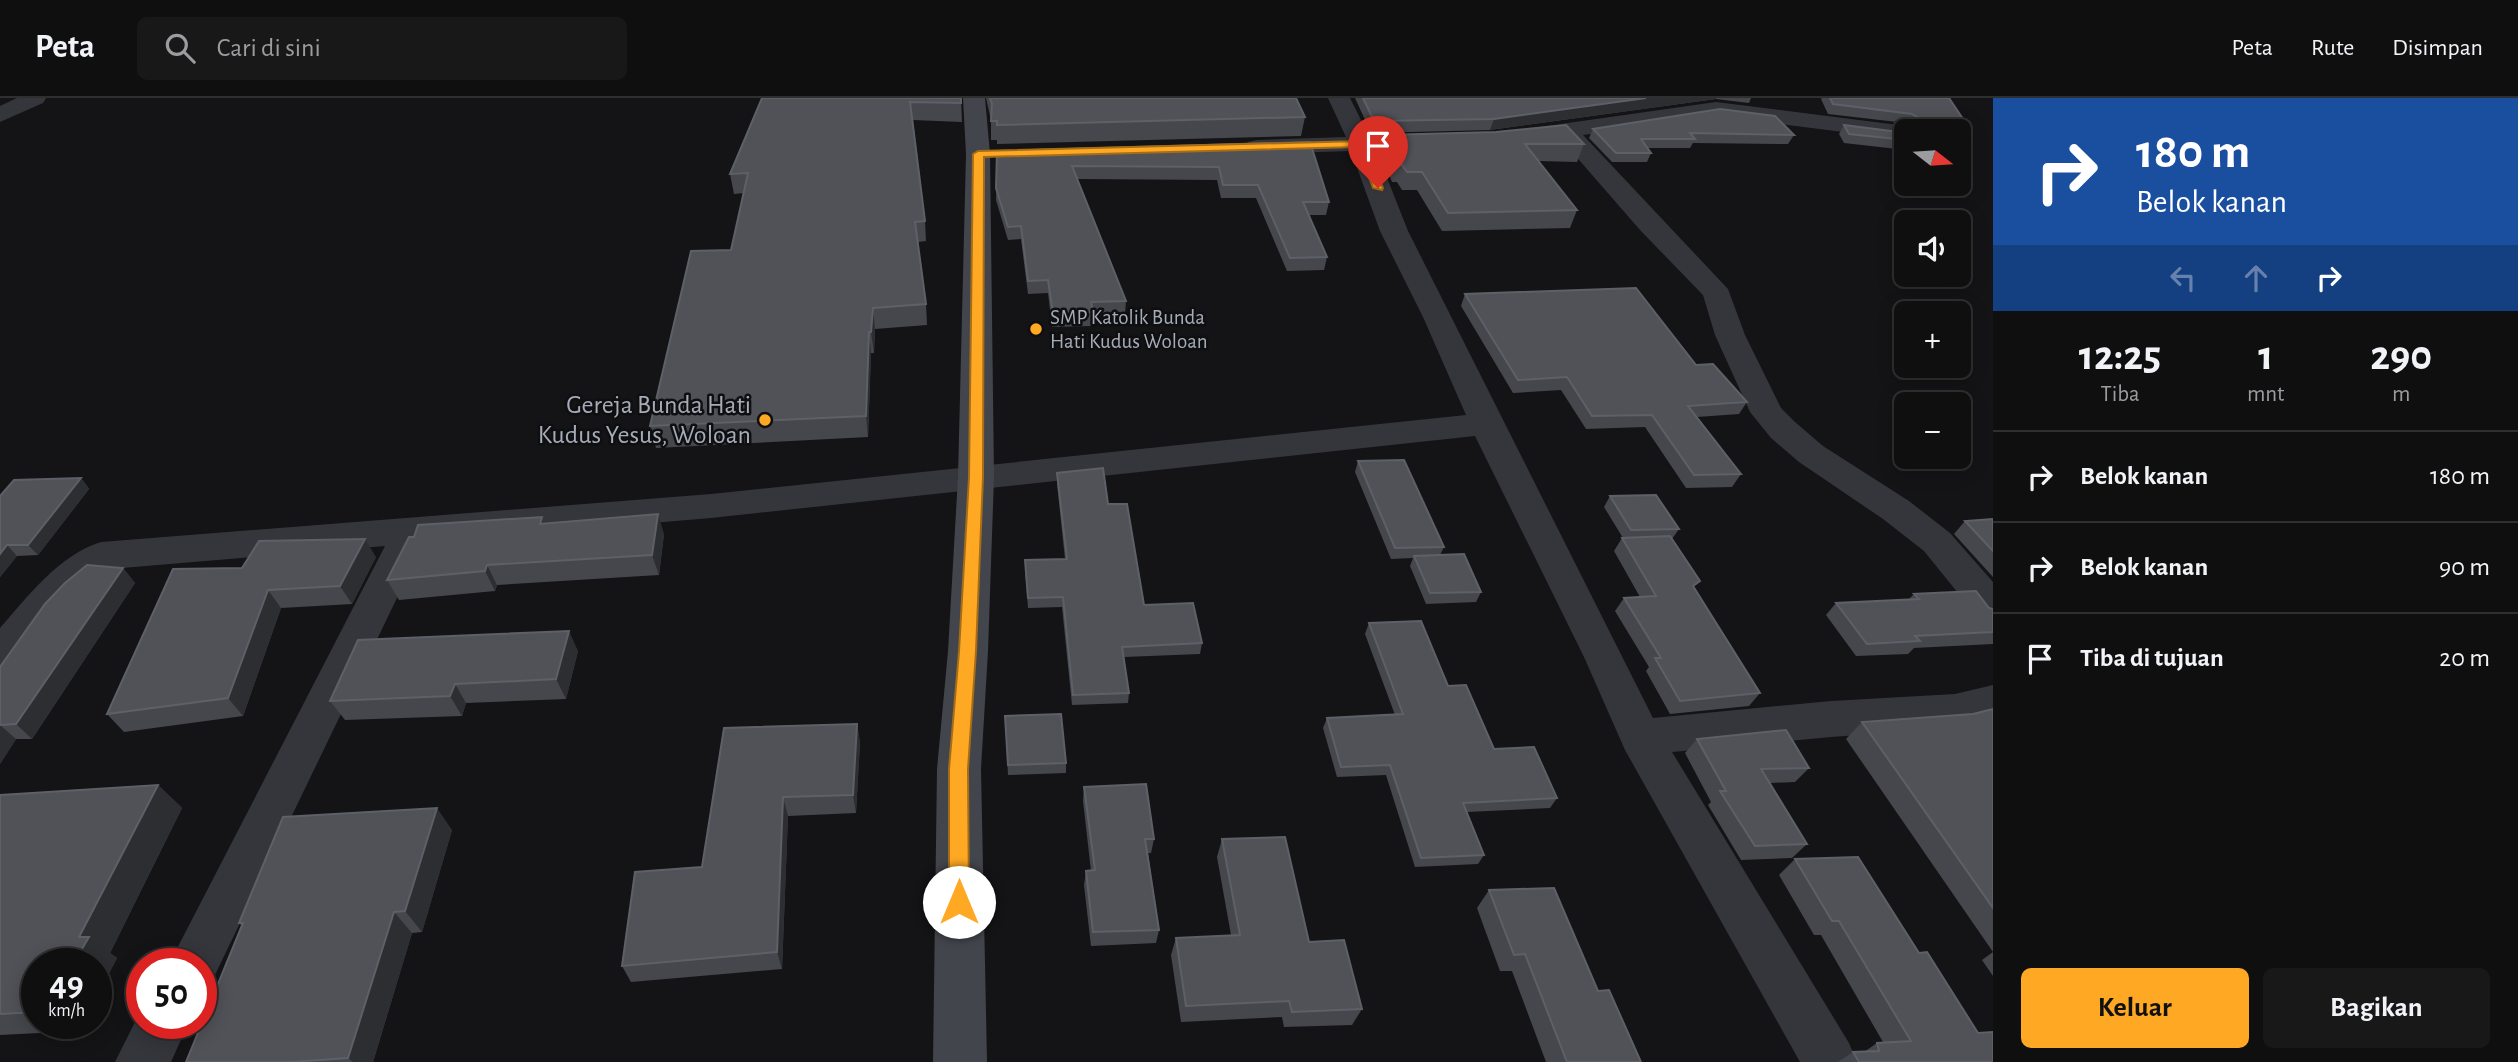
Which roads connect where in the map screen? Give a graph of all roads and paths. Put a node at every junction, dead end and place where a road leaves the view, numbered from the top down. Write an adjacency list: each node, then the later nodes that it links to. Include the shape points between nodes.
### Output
1 (35, 98): 6 (street)
2 (974, 98): 14 (main road, via 992,154)
3 (1339, 98): 11 (street)
4 (1768, 98): 5 (street, via 1763,103)
5 (1708, 103): 7 (street); 8 (street)
6 (0, 115)
7 (1894, 130)
8 (1567, 132): 9 (street); 16 (street, via 1718,295 1730,335 1767,412 1783,430 1937,542)
9 (1502, 139)
10 (1399, 143): 11 (street)
11 (1361, 144): 12 (street); 13 (street, via 1394,231)
12 (1238, 148)
13 (1486, 424): 14 (street); 19 (street)
14 (976, 477): 15 (street, via 670,510); 23 (main road, via 959,769)
15 (411, 530): 17 (street, via 101,556 80,569); 20 (street)
16 (1993, 609)
17 (0, 655)
18 (1993, 702): 19 (street, via 1955,711)
19 (1640, 737): 24 (street)
20 (202, 948)
21 (154, 1039): 22 (street)
22 (142, 1062)
23 (960, 1062)
24 (1830, 1062)

